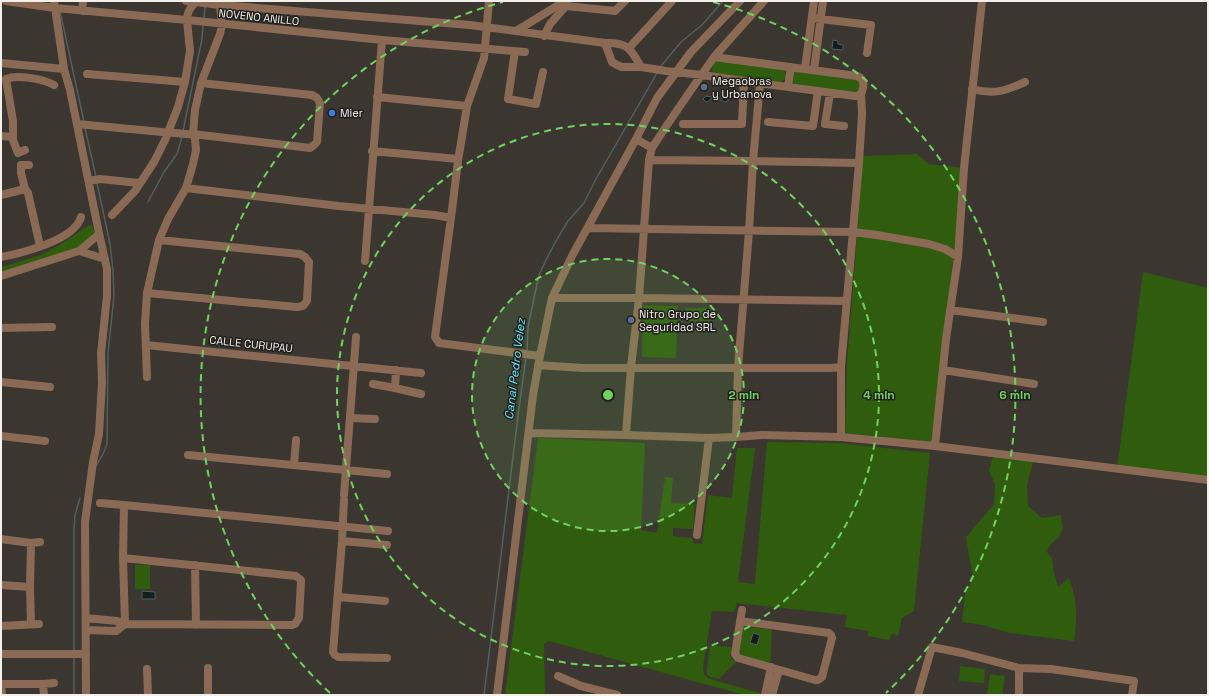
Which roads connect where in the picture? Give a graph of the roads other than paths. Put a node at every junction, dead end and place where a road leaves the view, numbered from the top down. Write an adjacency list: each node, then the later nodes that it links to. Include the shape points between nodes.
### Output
1 (6, 1): 16 (street, NOVENO ANILLO)
2 (83, 1): 17 (street)
3 (186, 1): 12 (street)
4 (488, 1): 22 (street)
5 (626, 1): 14 (street, via 615,11)
6 (672, 1): 28 (street)
7 (740, 1): 40 (street, via 691,52)
8 (764, 1): 32 (street)
9 (814, 1): 18 (street)
10 (823, 1): 19 (street)
11 (982, 1): 51 (street)
12 (196, 2): 13 (street, NOVENO ANILLO); 20 (street, via 188,10)
13 (207, 2): 15 (street, NOVENO ANILLO)
14 (564, 3): 23 (street); 24 (street)
15 (220, 5): 21 (street); 22 (street, NOVENO ANILLO)
16 (57, 6): 17 (street, NOVENO ANILLO); 37 (street)
17 (82, 11): 20 (street, NOVENO ANILLO)
18 (812, 18): 19 (street); 36 (street)
19 (821, 19): 31 (street, via 871,25); 38 (street)
20 (187, 20): 21 (street, NOVENO ANILLO); 44 (street, via 190,51)
21 (222, 24): 25 (street, NOVENO ANILLO); 47 (street)
22 (487, 27): 23 (street, NOVENO ANILLO); 27 (street)
23 (516, 31): 24 (street, NOVENO ANILLO)
24 (544, 36): 26 (street, NOVENO ANILLO)
25 (382, 40): 27 (street, NOVENO ANILLO); 55 (street)
26 (605, 43): 28 (street, NOVENO ANILLO, via 616,43); 34 (street, via 614,64)
27 (485, 48): 29 (street, NOVENO ANILLO); 56 (street, via 484,58)
28 (629, 48): 34 (street)
29 (515, 51): 30 (street, NOVENO ANILLO); 39 (street, via 508,99 536,104)
30 (525, 52)
31 (867, 53)
32 (714, 57): 35 (street); 42 (street)
33 (1, 63): 37 (street)
34 (641, 67): 40 (street)
35 (791, 67): 36 (street); 50 (street)
36 (804, 68): 38 (street)
37 (64, 69): 58 (street)
38 (814, 70): 54 (street, via 860,77 864,83)
39 (543, 72)
40 (676, 72): 42 (street); 65 (street, via 657,98)
41 (87, 74): 44 (street)
42 (702, 75): 45 (street); 66 (street)
43 (3, 78): 49 (street, via 46,81); 64 (street, via 13,121)
44 (185, 82): 61 (street)
45 (744, 82): 48 (street); 59 (street, via 742,124)
46 (1025, 82): 51 (street, via 992,93)
47 (201, 83): 62 (street); 62 (street, via 312,95 320,103 317,142 310,148)
48 (760, 84): 50 (street); 70 (street)
49 (54, 85)
50 (788, 87): 52 (street)
51 (972, 89): 90 (street)
52 (818, 91): 53 (street); 57 (street, via 813,126)
53 (830, 93): 54 (street, via 855,96); 60 (street, via 825,124)
54 (861, 94): 71 (street)
55 (377, 97): 56 (street); 67 (street)
56 (467, 106): 68 (street)
57 (768, 122)
58 (84, 124): 61 (street); 72 (street)
59 (683, 124)
60 (844, 126)
61 (168, 132): 62 (street); 73 (street, via 154,162)
62 (190, 134): 74 (street, via 196,139 196,150)
63 (1, 136): 64 (street)
64 (13, 137): 75 (street, via 22,152 25,165 21,173)
65 (636, 140): 66 (street); 81 (street)
66 (652, 148): 69 (street)
67 (372, 151): 68 (street); 77 (street)
68 (458, 159): 80 (street)
69 (649, 160): 70 (street); 82 (street)
70 (753, 161): 71 (street); 83 (street)
71 (859, 163): 84 (street)
72 (94, 180): 73 (street); 85 (street)
73 (139, 183): 78 (street, via 135,191)
74 (186, 188): 77 (street); 86 (street)
75 (25, 189): 76 (street); 87 (street)
76 (1, 195)
77 (369, 208): 80 (street); 92 (street)
78 (112, 215)
79 (81, 217): 87 (street, via 77,226 70,232)
80 (451, 218): 105 (street, via 436,340)
81 (588, 228): 82 (street); 95 (street)
82 (644, 229): 83 (street); 96 (street)
83 (749, 231): 84 (street); 97 (street)
84 (853, 232): 90 (street, via 930,244); 98 (street)
85 (99, 233): 88 (street); 91 (street)
86 (159, 240): 94 (street); 94 (street, via 300,254 309,262 307,301 303,306 297,307)
87 (40, 246): 89 (street)
88 (79, 251): 91 (street); 93 (street)
89 (1, 257)
90 (958, 257): 99 (street)
91 (105, 259): 154 (street, via 107,296 101,353 99,434 85,522)
92 (365, 261)
93 (1, 276)
94 (148, 293): 104 (street)
95 (552, 298): 96 (street); 105 (street)
96 (639, 298): 97 (street); 108 (street)
97 (743, 300): 98 (street); 110 (street)
98 (847, 301): 109 (street)
99 (950, 310): 100 (street); 112 (street)
100 (1043, 322)
101 (52, 327): 102 (street)
102 (1, 328)
103 (356, 337): 107 (street)
104 (146, 345): 107 (street, CALLE CURUPAU); 114 (street)
105 (537, 355): 106 (street)
106 (538, 365): 108 (street, via 583,368); 123 (street)
107 (354, 366): 111 (street, CALLE CURUPAU); 121 (street)
108 (631, 367): 110 (street); 124 (street)
109 (841, 367): 110 (street); 127 (street)
110 (738, 368): 126 (street)
111 (396, 370): 113 (street, CALLE CURUPAU); 119 (street)
112 (943, 370): 117 (street); 131 (street)
113 (422, 373)
114 (147, 377)
115 (1, 382): 118 (street)
116 (373, 384): 119 (street)
117 (1034, 384)
118 (50, 387)
119 (395, 388): 120 (street)
120 (421, 394)
121 (350, 418): 122 (street); 134 (street)
122 (375, 419)
123 (529, 433): 124 (street); 177 (street)
124 (626, 435): 128 (street)
125 (1, 436): 129 (street)
126 (736, 437): 127 (street); 128 (street)
127 (841, 437): 131 (street)
128 (709, 438): 141 (street)
129 (45, 440)
130 (296, 440): 133 (street)
131 (936, 446): 136 (street)
132 (188, 455): 133 (street)
133 (294, 465): 134 (street)
134 (347, 470): 135 (street); 139 (street)
135 (387, 474)
136 (1208, 480)
137 (100, 502): 138 (street)
138 (124, 505): 139 (street); 147 (street)
139 (343, 526): 140 (street); 143 (street)
140 (388, 531)
141 (697, 535)
142 (1, 539): 145 (street)
143 (342, 541): 146 (street); 151 (street)
144 (40, 542): 145 (street)
145 (31, 543): 150 (street)
146 (387, 545)
147 (123, 558): 148 (street); 156 (street)
148 (195, 565): 157 (street); 157 (street, via 296,576 301,580 299,618 296,626)
149 (1, 585): 150 (street)
150 (30, 588): 158 (street, via 35,624)
151 (338, 597): 152 (street); 162 (street, via 333,652 335,655)
152 (385, 601)
153 (742, 610): 155 (street)
154 (86, 618): 156 (street); 159 (street)
155 (740, 621): 164 (street, via 736,656); 164 (street, via 831,634 820,679 814,680)
156 (126, 624): 157 (street); 159 (street, via 116,631)
157 (196, 625)
158 (1, 626)
159 (86, 630): 161 (street)
160 (1, 654): 161 (street)
161 (79, 654): 174 (street)
162 (387, 658)
163 (208, 668): 176 (street)
164 (775, 668): 180 (street); 181 (street)
165 (1019, 668): 182 (street, via 932,647); 183 (street); 184 (street, via 1051,669 1134,682)
166 (147, 669): 175 (street)
167 (558, 676): 171 (street)
168 (54, 683): 170 (street)
169 (1, 684): 170 (street); 172 (street)
170 (43, 684): 173 (street)
171 (581, 686): 178 (street); 179 (street)
172 (2, 695)
173 (44, 695)
174 (86, 695)
175 (148, 695)
176 (208, 695)
177 (497, 695)
178 (581, 695)
179 (617, 695)
180 (765, 695)
181 (772, 695)
182 (918, 695)
183 (1019, 695)
184 (1132, 695)

